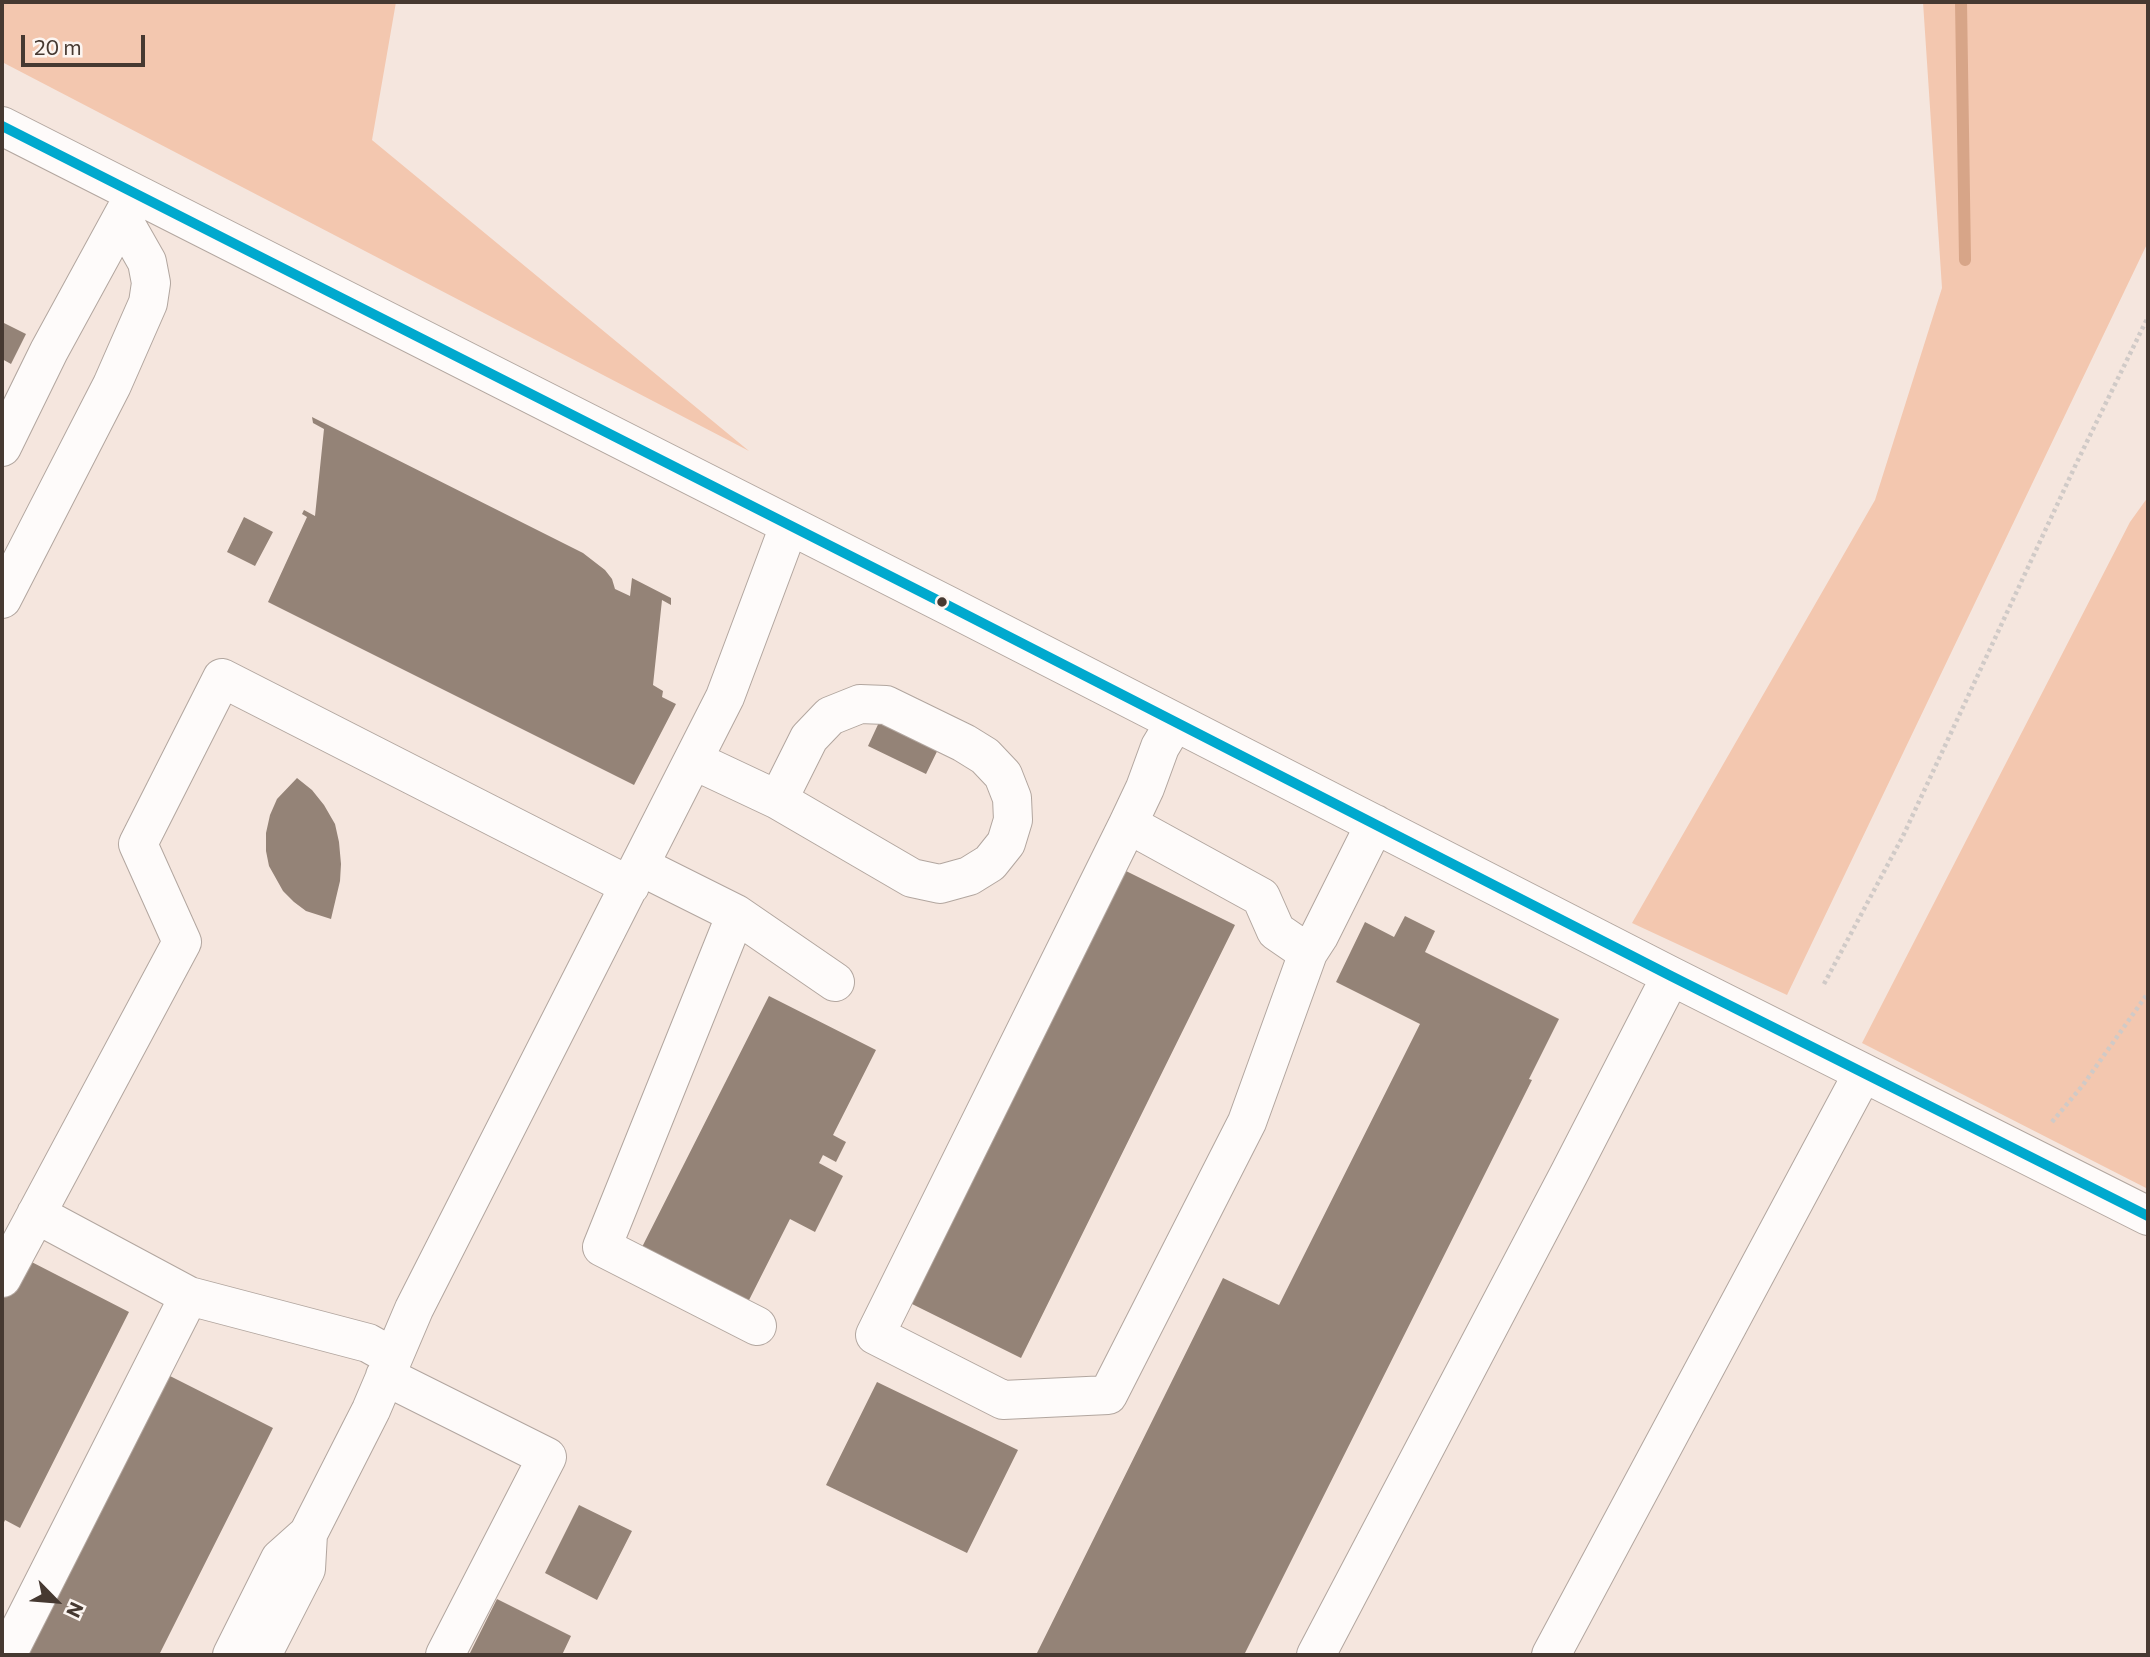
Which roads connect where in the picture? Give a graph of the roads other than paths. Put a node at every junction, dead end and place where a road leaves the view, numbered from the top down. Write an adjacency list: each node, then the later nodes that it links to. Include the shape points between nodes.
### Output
1 (2, 126): 2 (street)
2 (128, 206): 3 (street); 4 (street); 5 (street, via 147,262 148,303 112,385)
3 (2, 447)
4 (789, 526): 6 (street); 7 (street, via 725,697)
5 (2, 599)
6 (1175, 722): 9 (street); 10 (street)
7 (693, 760): 8 (street); 11 (street)
8 (778, 800): 8 (street, via 912,878 940,884 969,876 990,863 1006,843 1013,820 1012,798 1003,775 985,756 886,705 860,704 830,716 809,738)
9 (1128, 824): 13 (street, via 1261,897 1276,931); 13 (street, via 875,1335 1003,1400 1108,1395 1247,1122)
10 (1375, 824): 13 (street); 14 (street)
11 (635, 876): 12 (street); 17 (street, via 222,678 138,844 182,942); 22 (street)
12 (736, 914): 15 (street); 21 (street, via 602,1247)
13 (1308, 953)
14 (1671, 976): 16 (street); 28 (street)
15 (835, 982)
16 (1863, 1073): 18 (street); 29 (street)
17 (36, 1214): 19 (street); 20 (street)
18 (2148, 1216)
19 (2, 1278)
20 (189, 1296): 22 (street, via 368,1343); 24 (street)
21 (757, 1326)
22 (389, 1366): 23 (street); 27 (street, via 547,1457)
23 (308, 1534): 25 (street, via 280,1559); 26 (street, via 306,1569)
24 (7, 1655)
25 (232, 1655)
26 (262, 1655)
27 (445, 1655)
28 (1316, 1655)
29 (1551, 1655)

